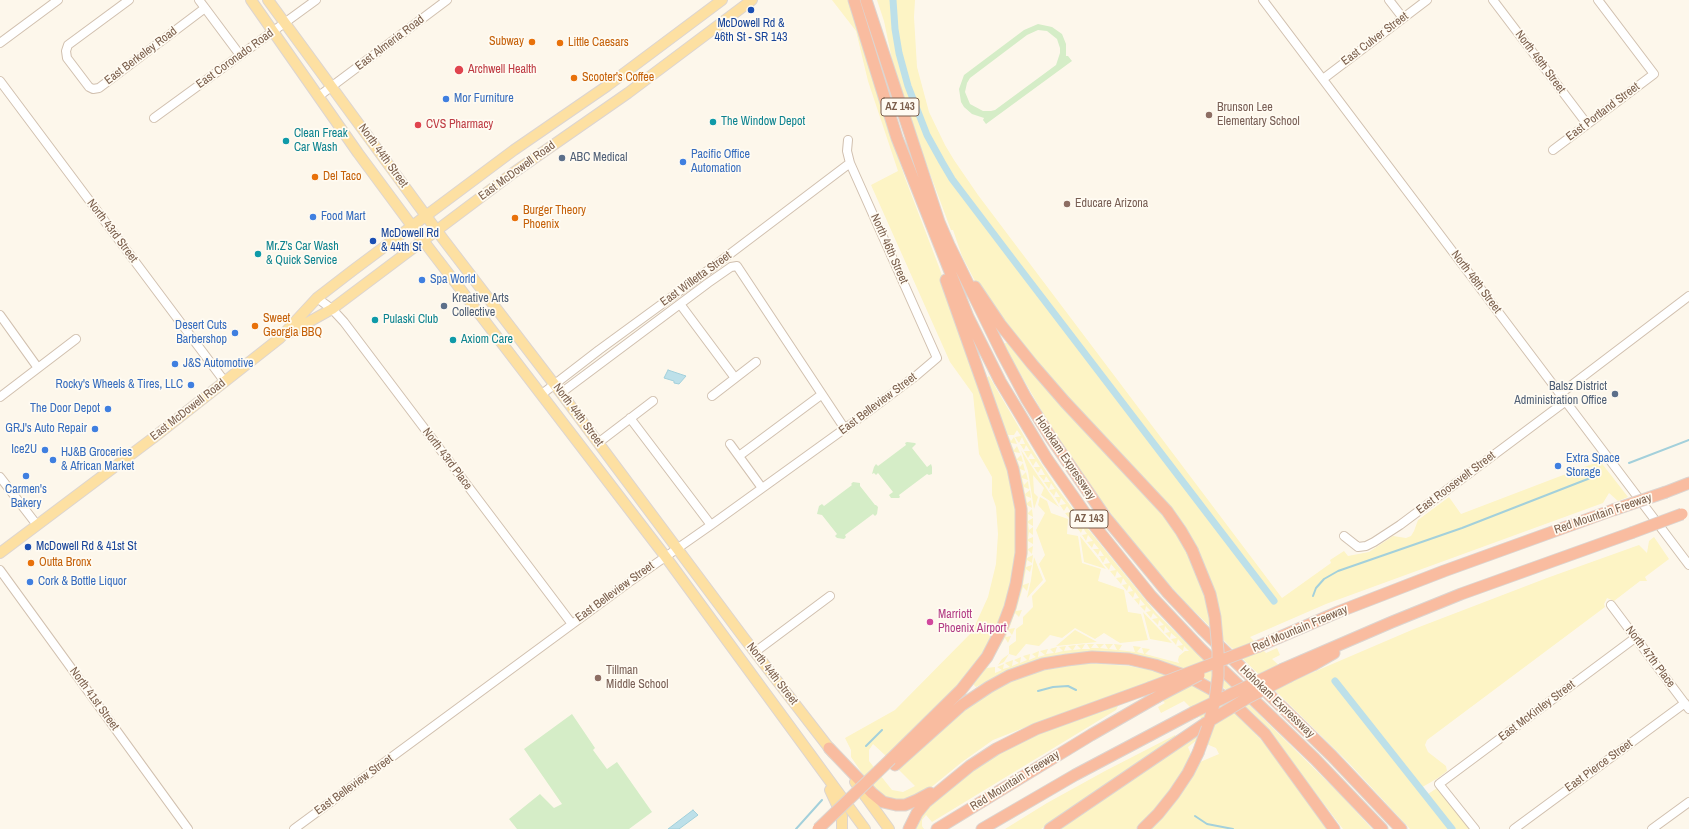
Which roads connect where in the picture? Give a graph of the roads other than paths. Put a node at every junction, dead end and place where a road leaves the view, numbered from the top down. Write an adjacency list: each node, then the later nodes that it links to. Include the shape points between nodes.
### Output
1 (58, 0): 25 (street)
2 (128, 0): 18 (street, East Berkeley Road, via 68,45 67,58 93,89 99,88)
3 (199, 0): 18 (street)
4 (251, 0): 21 (main road, North 44th Street)
5 (268, 0): 20 (main road, North 44th Street)
6 (316, 0): 20 (street, East Coronado Road)
7 (447, 0): 29 (street, East Almeria Road)
8 (722, 0): 22 (main road, East McDowell Road)
9 (751, 0): 24 (main road, East McDowell Road)
10 (854, 0): 37 (highway, Hohokam Expressway / AZ 143)
11 (866, 0): 23 (highway, Hohokam Expressway / AZ 143)
12 (872, 0): 23 (highway)
13 (1263, 0): 27 (street, North 48th Street)
14 (1389, 0): 19 (street)
15 (1427, 0): 19 (street, East Culver Street)
16 (1493, 0): 36 (street, North 49th Street)
17 (1598, 0): 36 (street, East Portland Street, via 1654,74)
18 (205, 8): 26 (street)
19 (1403, 18): 27 (street, East Culver Street)
20 (285, 23): 21 (street, East Coronado Road); 29 (main road, North 44th Street)
21 (274, 31): 26 (street, East Coronado Road); 30 (main road, North 44th Street)
22 (677, 34): 24 (main road); 31 (main road, East McDowell Road)
23 (879, 37): 41 (highway, Hohokam Expressway / AZ 143)
24 (697, 41): 33 (main road, East McDowell Road)
25 (0, 43)
26 (240, 55): 34 (street, East Coronado Road)
27 (1323, 79): 61 (street, North 48th Street)
28 (0, 81): 57 (street, North 43rd Street)
29 (332, 86): 30 (street, East Almeria Road); 42 (main road, North 44th Street)
30 (319, 96): 43 (main road, North 44th Street)
31 (591, 97): 32 (main road, East McDowell Road); 33 (main road)
32 (574, 109): 35 (main road); 42 (main road, East McDowell Road)
33 (602, 111): 35 (main road, East McDowell Road)
34 (154, 118)
35 (586, 122): 44 (main road, East McDowell Road, via 524,164)
36 (1587, 124): 39 (street, East Portland Street)
37 (897, 138): 95 (highway, via 909,184 940,263 1013,469 1020,499 1022,533 1014,596 992,649 962,690); 112 (highway, Hohokam Expressway / AZ 143, via 978,339 1019,414 1060,478 1120,558 1168,614)
38 (848, 140): 40 (street, North 46th Street)
39 (1553, 150)
40 (850, 163): 53 (street, North 46th Street); 58 (street, East Willetta Street)
41 (924, 176): 110 (highway, bridge, via 966,270 1000,324 1053,389 1179,527 1192,550 1210,594 1216,622 1219,664 1215,700 1209,723 1188,773 1158,814); 113 (highway, Hohokam Expressway / AZ 143, via 949,245 1002,353 1038,418 1092,499 1136,556 1184,610)
42 (426, 215): 43 (main road, East McDowell Road); 44 (main road, North 44th Street)
43 (412, 226): 45 (main road, North 44th Street); 47 (main road, East McDowell Road)
44 (437, 230): 45 (main road, East McDowell Road); 58 (main road, North 44th Street)
45 (422, 240): 49 (main road, East McDowell Road); 60 (main road, North 44th Street)
46 (1689, 296): 61 (street)
47 (317, 298): 49 (street, North 43rd Place); 52 (main road, East McDowell Road)
48 (680, 304): 56 (street); 59 (street); 62 (street, via 731,267 737,266 805,366)
49 (332, 309): 52 (main road, East McDowell Road); 87 (street, North 43rd Place)
50 (0, 315): 55 (street)
51 (76, 338): 55 (street)
52 (280, 338): 57 (main road, East McDowell Road)
53 (937, 358): 68 (street, East Belleview Street)
54 (756, 362): 56 (street)
55 (38, 368): 64 (street)
56 (735, 378): 63 (street)
57 (225, 382): 76 (main road, East McDowell Road)
58 (554, 384): 59 (main road, North 44th Street); 60 (street, East Willetta Street)
59 (561, 393): 69 (main road, North 44th Street)
60 (542, 394): 81 (main road, North 44th Street)
61 (1560, 394): 66 (street, North 48th Street)
62 (821, 395): 68 (street); 71 (street)
63 (712, 396)
64 (0, 397)
65 (653, 400): 67 (street)
66 (1566, 401): 78 (street, East Roosevelt Street, via 1374,542 1358,547); 82 (street, North 48th Street)
67 (630, 418): 69 (street); 77 (street)
68 (845, 428): 74 (street, East Belleview Street)
69 (598, 443): 79 (main road, North 44th Street)
70 (730, 444): 71 (street)
71 (739, 456): 74 (street)
72 (0, 477): 76 (street)
73 (1689, 484): 89 (highway, Red Mountain Freeway, bridge, via 1444,571)
74 (762, 488): 77 (street, East Belleview Street)
75 (1687, 513): 91 (highway, bridge, via 1484,586 1370,631 1313,665)
76 (37, 525): 80 (main road, East McDowell Road)
77 (711, 526): 79 (street, East Belleview Street)
78 (1344, 536)
79 (678, 548): 81 (street, East Belleview Street); 90 (main road, North 44th Street)
80 (0, 553)
81 (665, 556): 85 (main road, North 44th Street); 87 (street, East Belleview Street)
82 (1689, 565)
83 (0, 570): 99 (street, North 41st Street)
84 (830, 596): 90 (street)
85 (700, 605): 90 (main road, via 742,648); 92 (main road, North 44th Street)
86 (1611, 605): 88 (street, North 47th Place)
87 (572, 624): 100 (street, East Belleview Street)
88 (1635, 638): 93 (street, North 47th Place); 114 (street, East McKinley Street, via 1439,784)
89 (1259, 646): 97 (highway, bridge, via 1021,735); 107 (highway, Red Mountain Freeway, bridge, via 1157,697 1090,735)
90 (755, 652): 92 (main road); 94 (main road, North 44th Street)
91 (1287, 673): 108 (highway, Red Mountain Freeway, bridge, via 1194,712 1091,766); 109 (highway, bridge, via 1206,723)
92 (752, 674): 96 (main road, North 44th Street)
93 (1687, 706): 115 (street, East Pierce Street)
94 (829, 748): 97 (highway, via 872,793 883,802 891,804 913,802); 105 (main road, North 44th Street)
95 (893, 762): 101 (highway, bridge); 102 (highway); 111 (highway, via 962,705 988,686 1004,679 1032,668 1067,660 1092,657 1130,660 1155,665 1189,677 1237,707 1265,734)
96 (817, 765): 103 (main road, via 840,812); 104 (main road, North 44th Street)
97 (960, 773): 106 (highway, via 921,807)
98 (1689, 802): 116 (street)
99 (188, 829)
100 (294, 829)
101 (818, 829)
102 (826, 829)
103 (842, 829)
104 (865, 829)
105 (889, 829)
106 (909, 829)
107 (937, 829)
108 (982, 829)
109 (1050, 829)
110 (1143, 829)
111 (1334, 829)
112 (1382, 829)
113 (1401, 829)
114 (1475, 829)
115 (1514, 829)
116 (1652, 829)

